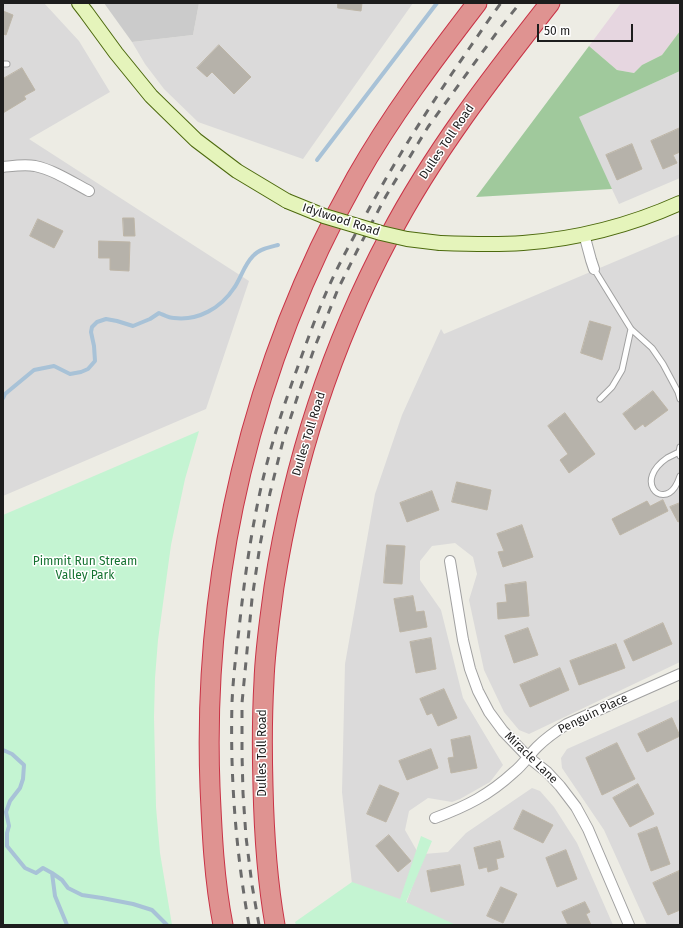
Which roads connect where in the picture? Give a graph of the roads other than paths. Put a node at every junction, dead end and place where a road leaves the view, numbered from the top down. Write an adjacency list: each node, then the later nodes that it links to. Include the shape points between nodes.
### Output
1 (79, 3): 7 (main road, Idylwood Road, bridge, via 151,96 196,140 237,171 287,201 324,216 381,233 440,243 524,243)
2 (477, 3): 18 (highway, via 404,102 368,157 343,203 294,308 248,443 222,571 210,682 211,819)
3 (550, 3): 19 (highway, Dulles Toll Road, via 464,116 395,225 339,344 306,442 292,491 282,542 270,616 264,680 264,817)
4 (3, 167): 5 (street, via 34,166 54,172)
5 (89, 191)
6 (680, 202): 7 (main road, Idylwood Road, via 623,224)
7 (584, 234): 8 (street)
8 (594, 269): 9 (lane)
9 (631, 329): 10 (lane, via 660,359); 11 (lane, via 622,370)
10 (680, 399)
11 (600, 400)
12 (680, 452): 13 (lane, via 667,458 655,471 652,475 652,488 656,493 670,493)
13 (680, 476)
14 (450, 561): 16 (street, Miracle Lane, via 463,640 478,691 503,731)
15 (680, 674): 16 (street, Penguin Place, via 567,724)
16 (528, 757): 17 (street, Penguin Place, via 516,771 490,792 461,808); 20 (street, Miracle Lane, via 547,772 576,807)
17 (435, 818)
18 (222, 921)
19 (274, 925)
20 (629, 925)

